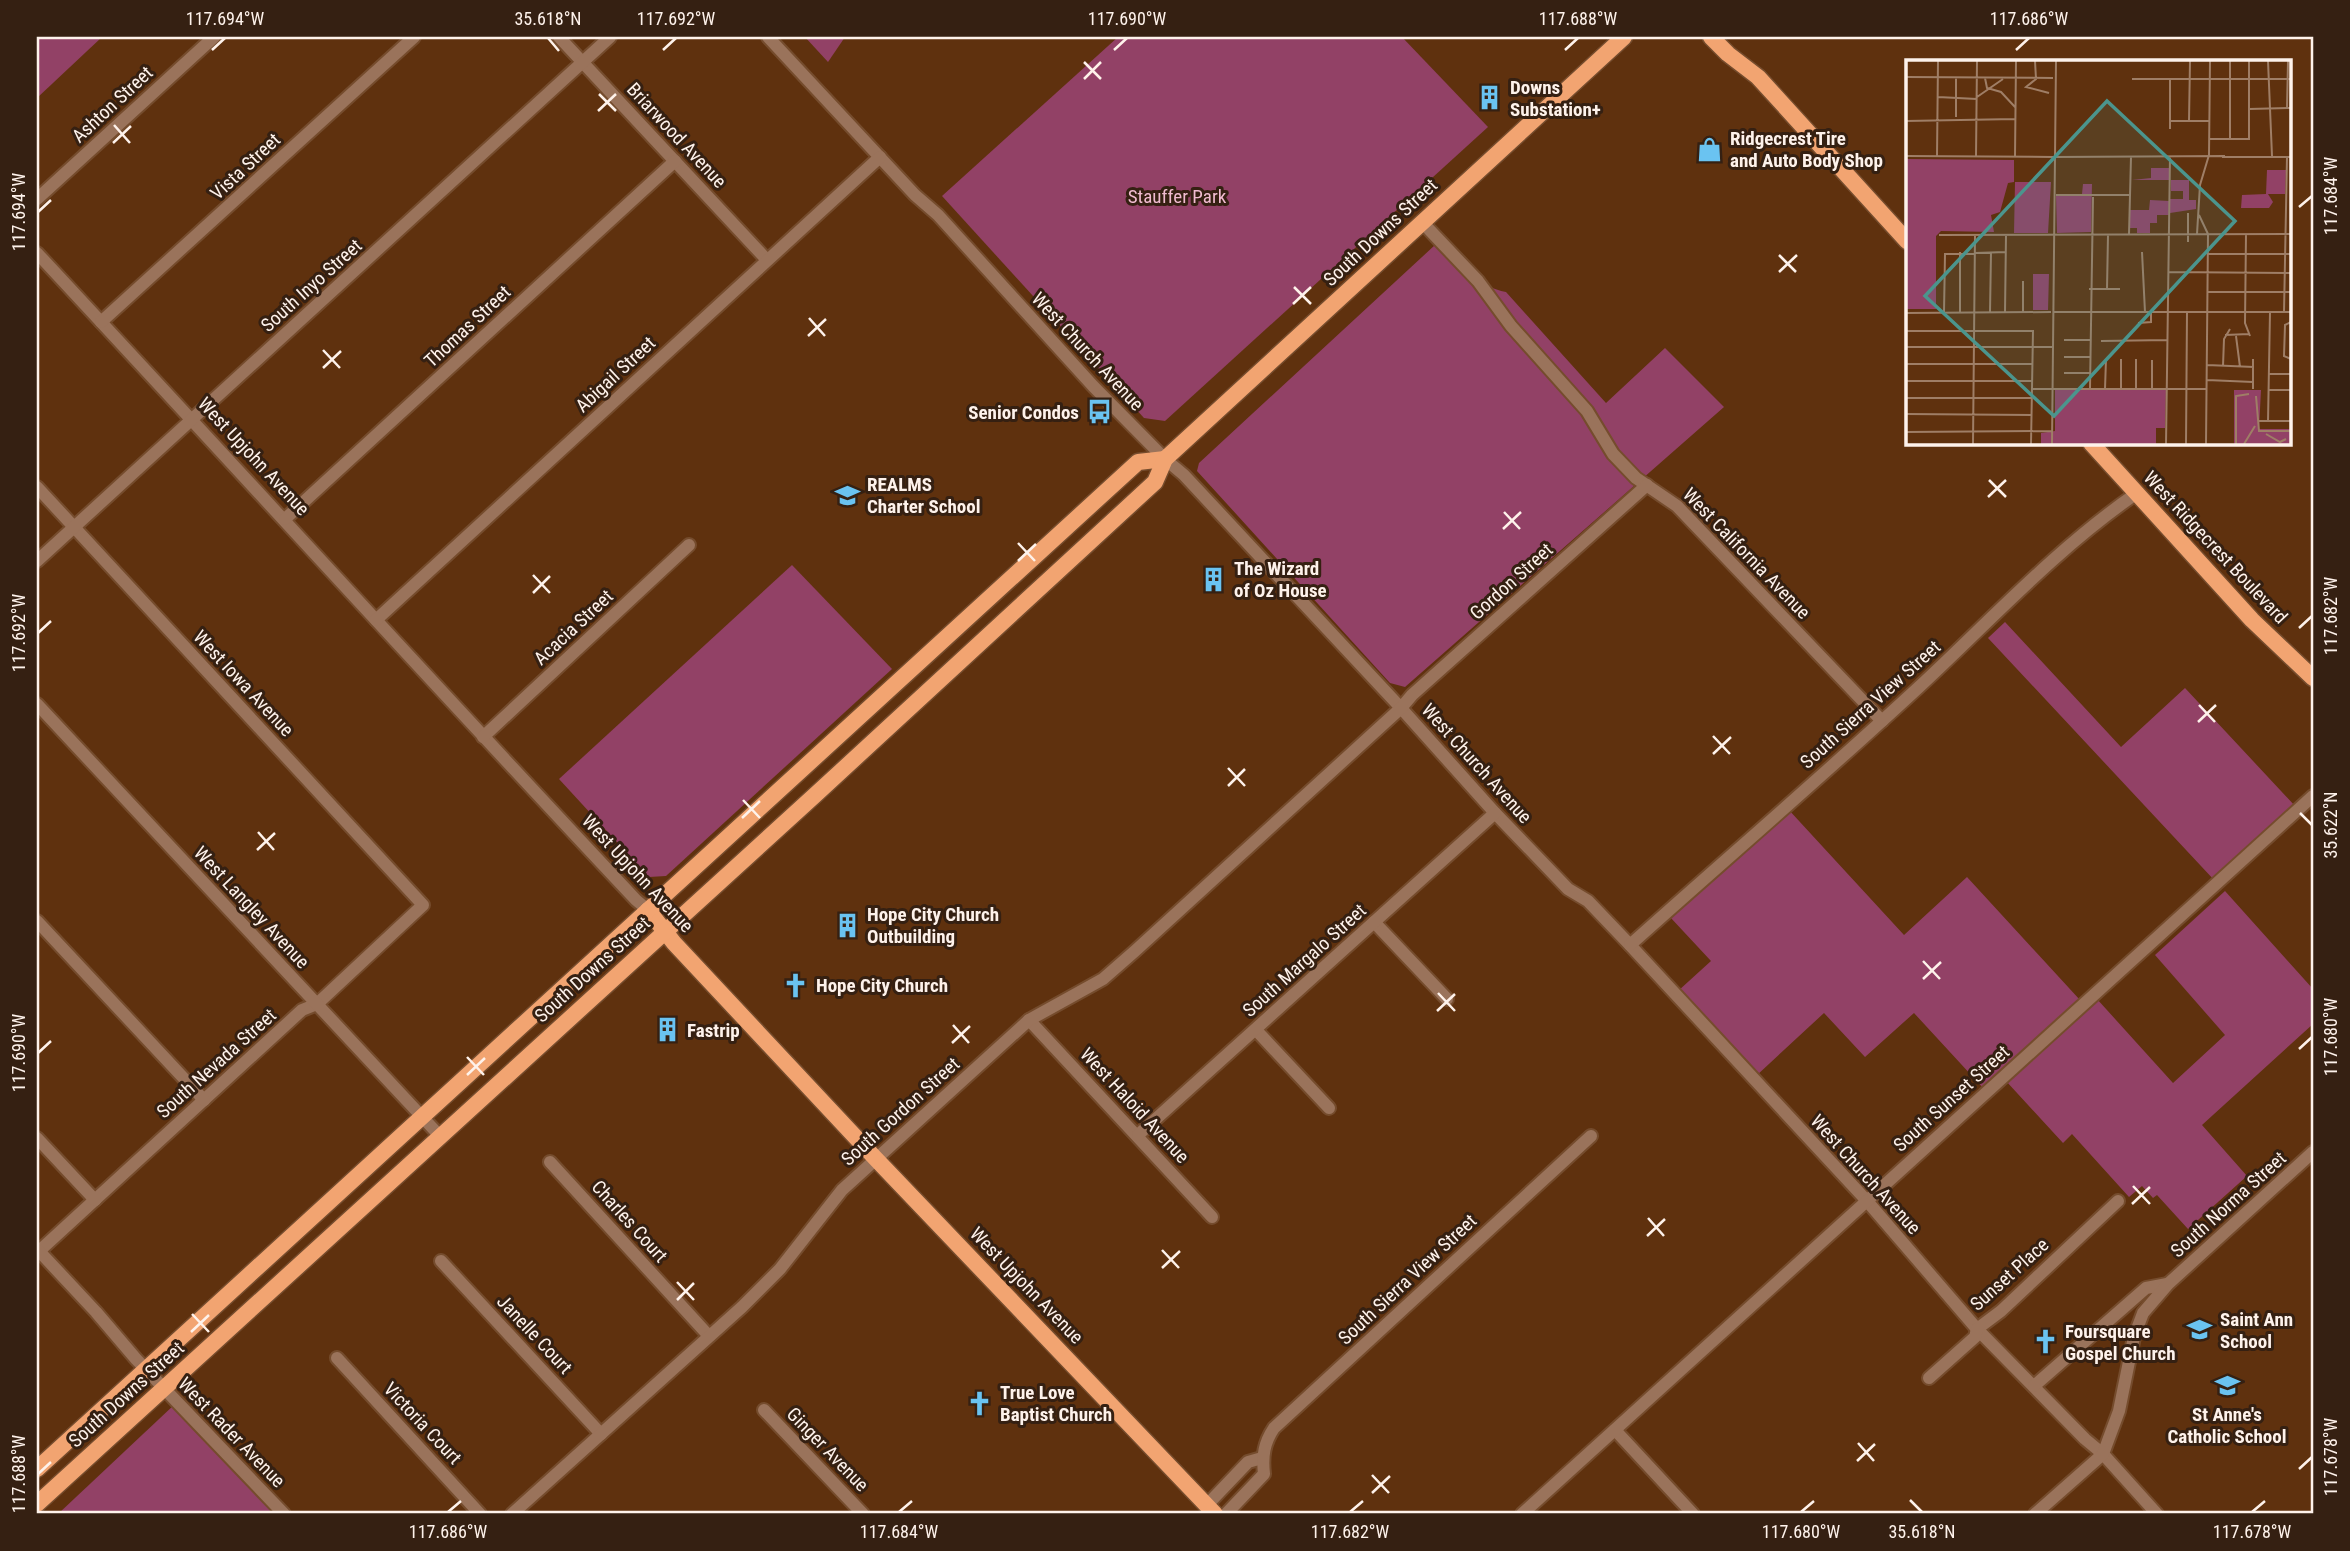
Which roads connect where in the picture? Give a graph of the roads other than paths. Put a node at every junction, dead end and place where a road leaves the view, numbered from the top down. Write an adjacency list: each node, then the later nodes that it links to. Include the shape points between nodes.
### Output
1 (214, 37): 11 (street, Ashton Street)
2 (414, 37): 16 (street, Vista Street)
3 (559, 37): 8 (street, Briarwood Avenue)
4 (610, 37): 8 (street, South Inyo Street)
5 (768, 37): 9 (street, West Church Avenue)
6 (1624, 37): 12 (main road, South Downs Street)
7 (1712, 37): 13 (main road, via 1758,78)
8 (583, 63): 10 (street, Briarwood Avenue); 17 (street, South Inyo Street)
9 (880, 157): 15 (street, Abigail Street); 19 (street, West Church Avenue)
10 (675, 161): 15 (street, Briarwood Avenue); 23 (street, Thomas Street)
11 (37, 199)
12 (1422, 222): 19 (main road, South Downs Street); 20 (street, West California Avenue, via 1587,411 1614,454)
13 (1906, 240)
14 (37, 253): 16 (street, West Upjohn Avenue)
15 (767, 260): 27 (street, Abigail Street)
16 (101, 322): 17 (street, West Upjohn Avenue)
17 (191, 421): 23 (street, West Upjohn Avenue); 24 (street, South Inyo Street)
18 (2092, 444): 22 (main road, West Ridgecrest Boulevard)
19 (1165, 459): 30 (street, West Church Avenue); 36 (main road, South Downs Street, via 1138,462); 39 (main road, South Downs Street, via 1155,482)
20 (1647, 485): 30 (street, Gordon Street); 31 (street, West California Avenue, via 1677,506)
21 (37, 487): 24 (street, West Iowa Avenue)
22 (2137, 493): 28 (main road, West Ridgecrest Boulevard, via 2252,620); 31 (street, South Sierra View Street, via 2047,566)
23 (285, 519): 27 (street, West Upjohn Avenue)
24 (74, 526): 26 (street, South Inyo Street); 35 (street, West Iowa Avenue)
25 (689, 545): 32 (street, Acacia Street)
26 (37, 561)
27 (376, 620): 32 (street, West Upjohn Avenue)
28 (2313, 678)
29 (37, 704): 42 (street, West Langley Avenue)
30 (1401, 708): 34 (street, West Church Avenue); 43 (street, South Gordon Street, via 1102,979)
31 (1882, 721): 40 (street, South Sierra View Street)
32 (483, 737): 36 (street, West Upjohn Avenue)
33 (2313, 796): 56 (street, South Sunset Street)
34 (1495, 813): 38 (street, South Margalo Street); 40 (street, West Church Avenue)
35 (423, 905): 42 (street, South Nevada Street)
36 (648, 910): 39 (main road, West Upjohn Avenue); 47 (main road, South Downs Street)
37 (37, 921): 45 (street)
38 (1374, 922): 41 (street); 44 (street, South Margalo Street)
39 (666, 932): 48 (main road, South Downs Street); 53 (main road, West Upjohn Avenue)
40 (1630, 945): 56 (street, West Church Avenue)
41 (1447, 999)
42 (317, 1004): 45 (street, South Nevada Street, via 302,1010); 47 (street, West Langley Avenue)
43 (1028, 1020): 49 (street, West Haloid Avenue); 53 (street, South Gordon Street)
44 (1256, 1030): 46 (street); 49 (street, South Margalo Street)
45 (204, 1100): 55 (street, South Nevada Street)
46 (1329, 1108)
47 (423, 1117): 48 (street, West Langley Avenue); 65 (main road, South Downs Street)
48 (439, 1135): 68 (main road, South Downs Street)
49 (1138, 1135): 58 (street, West Haloid Avenue)
50 (1591, 1136): 73 (street, South Sierra View Street, via 1274,1428)
51 (37, 1138): 55 (street)
52 (2313, 1152): 61 (street, South Norma Street)
53 (876, 1159): 63 (street, South Gordon Street, via 842,1190 780,1269); 76 (main road, West Upjohn Avenue)
54 (550, 1162): 63 (street, Charles Court)
55 (95, 1200): 59 (street, South Nevada Street)
56 (1867, 1201): 62 (street, West Church Avenue); 70 (street, South Sunset Street)
57 (2118, 1201): 62 (street, Sunset Place)
58 (1212, 1217)
59 (38, 1252): 65 (street, West Rader Avenue)
60 (441, 1261): 71 (street, Janelle Court)
61 (2168, 1283): 67 (street, South Norma Street, via 2146,1288); 72 (street, South Norma Street, via 2143,1313 2119,1411)
62 (1977, 1329): 66 (street, Sunset Place, via 1975,1337); 67 (street, West Church Avenue)
63 (709, 1336): 71 (street, South Gordon Street)
64 (337, 1358): 78 (street, Victoria Court)
65 (146, 1369): 68 (street, West Rader Avenue); 74 (main road, South Downs Street)
66 (1929, 1378)
67 (2034, 1386): 72 (street, West Church Avenue)
68 (164, 1388): 75 (main road, South Downs Street); 77 (street, West Rader Avenue)
69 (764, 1410): 80 (street, Ginger Avenue)
70 (1615, 1430): 82 (street, South Sunset Street); 83 (street)
71 (601, 1434): 79 (street, South Gordon Street)
72 (2103, 1454): 84 (street, South Norma Street); 85 (street, West Church Avenue)
73 (1262, 1458): 76 (street, via 1248,1462); 81 (street, South Sierra View Street, via 1264,1474)
74 (37, 1469)
75 (37, 1504)
76 (1211, 1510)
77 (284, 1514)
78 (480, 1514)
79 (512, 1514)
80 (863, 1514)
81 (1226, 1514)
82 (1522, 1514)
83 (1693, 1514)
84 (2035, 1514)
85 (2157, 1514)

